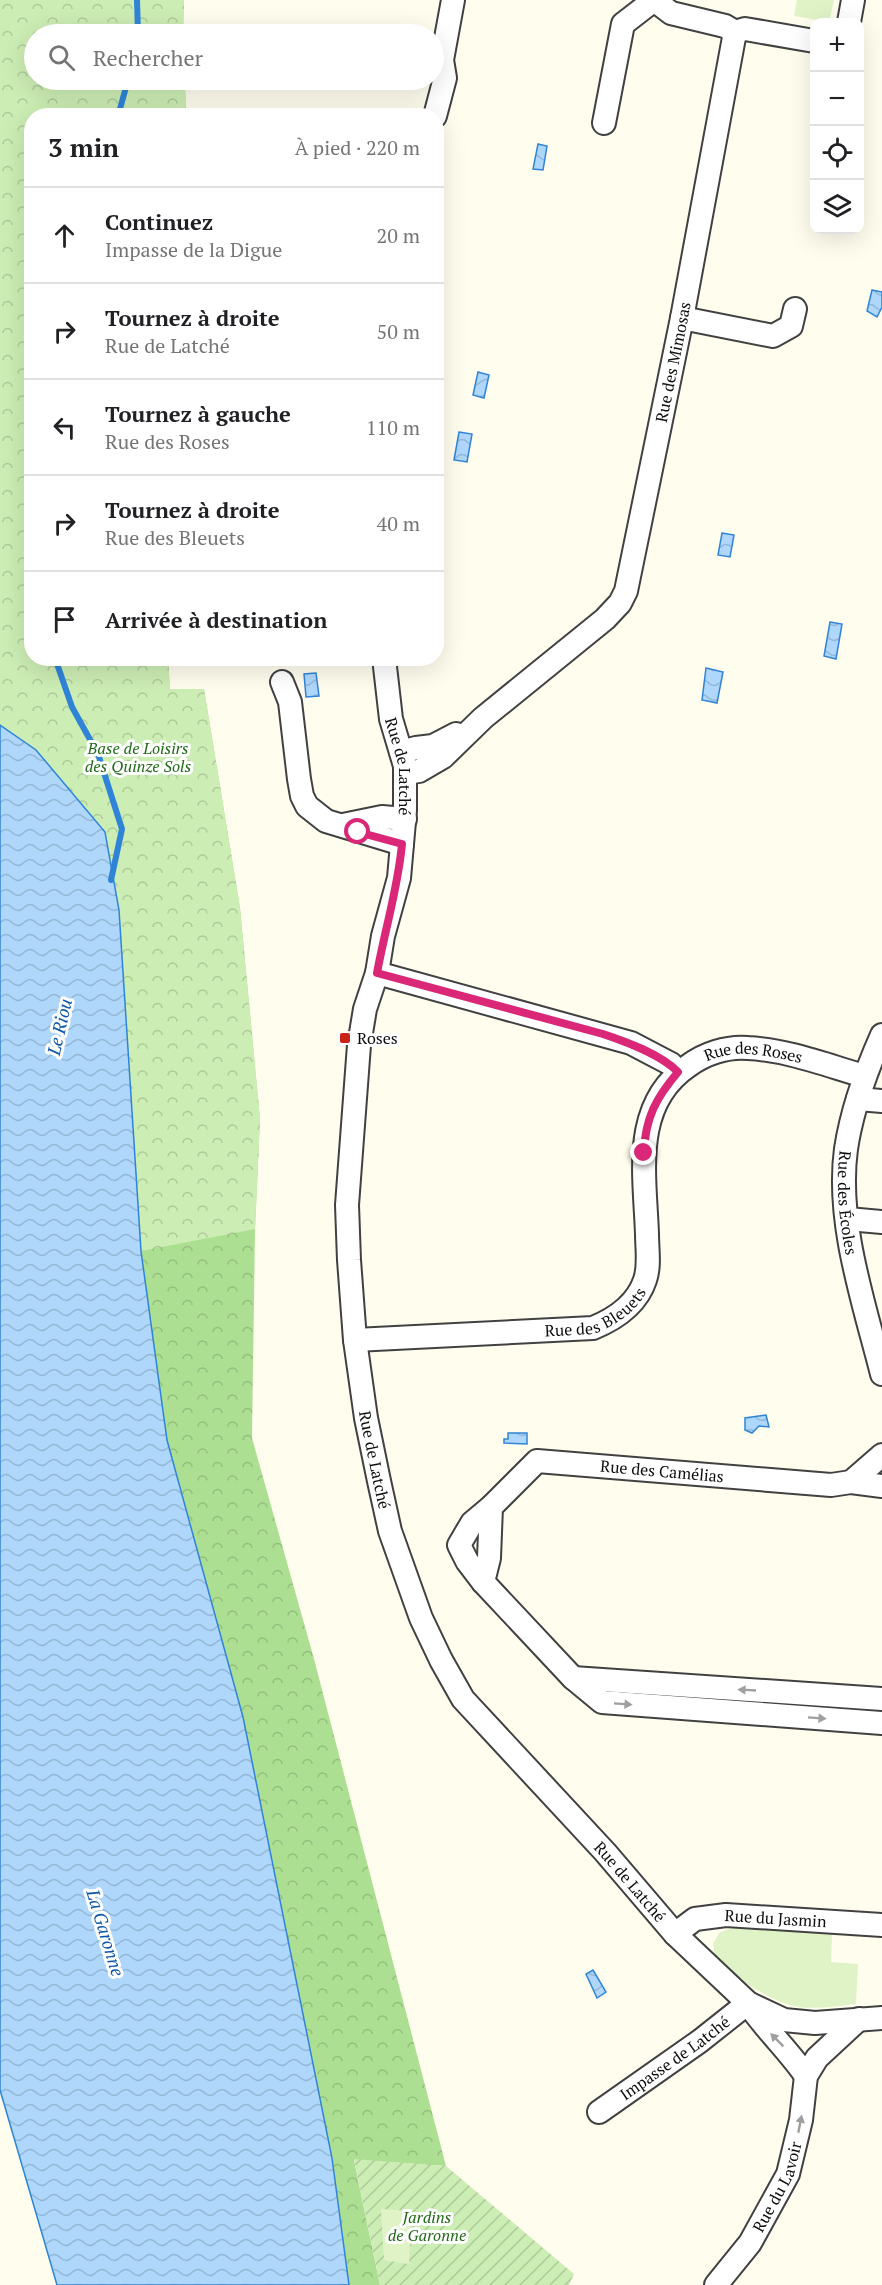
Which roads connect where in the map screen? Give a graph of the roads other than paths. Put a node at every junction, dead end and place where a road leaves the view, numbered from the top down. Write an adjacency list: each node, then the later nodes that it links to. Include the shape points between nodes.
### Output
1 (453, 0): 7 (street)
2 (654, 0): 5 (street, via 671,13); 10 (street, via 623,24)
3 (853, 0): 4 (street)
4 (850, 18)
5 (735, 32): 6 (street, via 745,28); 12 (street, Rue des Mimosas)
6 (810, 40)
7 (444, 48)
8 (442, 90): 9 (street)
9 (437, 108)
10 (604, 123)
11 (795, 309): 12 (street, via 791,326 772,336)
12 (682, 318): 15 (street, Rue des Mimosas, via 626,591 620,603 483,718 443,757 419,771)
13 (385, 666): 15 (street, Rue de Latché, via 391,719)
14 (282, 682): 17 (street, via 290,702 302,796 315,814)
15 (403, 762): 16 (street, Rue de Latché)
16 (405, 819): 17 (street, via 382,817); 18 (street, Rue de Latché)
17 (343, 825): 18 (street)
18 (402, 844): 19 (street, Rue de Latché, via 399,878)
19 (377, 973): 21 (street, via 631,1043 671,1064); 27 (street, Rue de Latché, via 359,1045 347,1205)
20 (882, 1035): 22 (street, Rue des Écoles)
21 (678, 1072): 22 (street, Rue des Roses, via 719,1051 745,1047 775,1051); 27 (street, Rue des Bleuets, via 661,1093 645,1134 645,1281 631,1304 613,1319 593,1328)
22 (864, 1076): 23 (street, Rue des Écoles)
23 (858, 1099): 24 (street); 25 (street, Rue des Écoles, via 846,1149)
24 (882, 1101)
25 (848, 1219): 26 (street); 28 (street, Rue des Écoles, via 852,1255)
26 (882, 1222)
27 (355, 1340): 38 (street, Rue de Latché, via 366,1418 390,1531 421,1618 441,1660 464,1699)
28 (882, 1374)
29 (882, 1455): 30 (street)
30 (851, 1482): 31 (street, Rue des Camélias); 32 (street, Rue des Camélias, via 831,1485 537,1461)
31 (882, 1486)
32 (491, 1507): 33 (street, via 489,1558); 33 (street, Rue des Camélias, via 472,1523 459,1545)
33 (483, 1582): 34 (street, Rue des Camélias)
34 (573, 1678): 35 (street, one-way to 34); 36 (street, Rue des Camélias, one-way to 36, via 602,1702)
35 (882, 1699)
36 (882, 1723)
37 (882, 1925): 38 (street, Rue du Jasmin, via 726,1915 695,1919)
38 (675, 1934): 39 (street, Rue de Latché)
39 (748, 2003): 41 (street, Rue de Latché, via 784,2020 815,2023); 42 (street, one-way to 39); 43 (street, Impasse de Latché)
40 (882, 2018): 41 (street, Rue de Latché)
41 (859, 2019): 42 (street, Rue du Lavoir, via 817,2058)
42 (806, 2076): 44 (street, Rue du Lavoir, one-way to 42, via 750,2243 788,2174 801,2120)
43 (599, 2112)
44 (716, 2285)

